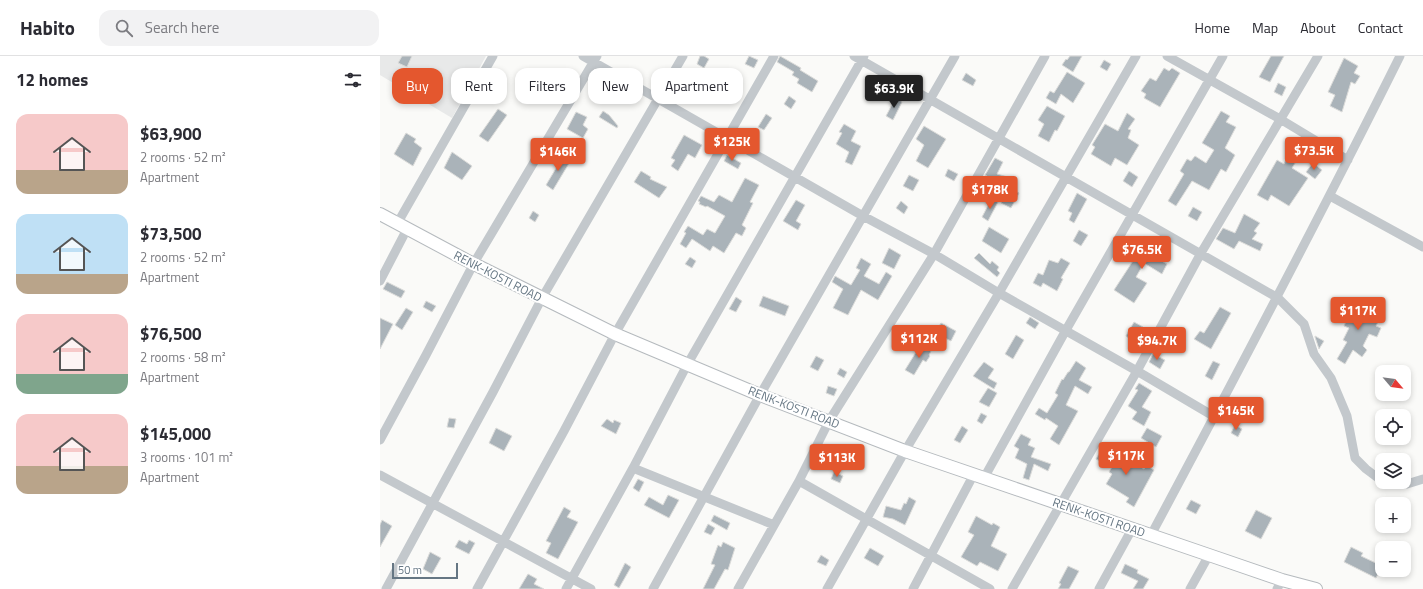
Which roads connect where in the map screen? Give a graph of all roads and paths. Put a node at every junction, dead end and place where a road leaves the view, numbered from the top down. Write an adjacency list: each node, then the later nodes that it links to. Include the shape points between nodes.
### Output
1 (493, 56): 30 (street)
2 (583, 56): 13 (street)
3 (683, 56): 14 (street)
4 (774, 56): 21 (street)
5 (955, 56): 17 (street)
6 (1045, 56): 22 (street)
7 (1136, 56): 24 (street)
8 (1167, 56): 15 (street)
9 (1223, 56): 15 (street)
10 (1318, 56): 20 (street)
11 (1400, 56): 23 (street)
12 (860, 57): 17 (street); 25 (street)
13 (595, 59): 16 (street); 34 (street)
14 (676, 68)
15 (1210, 80): 20 (street); 28 (street)
16 (651, 95)
17 (931, 99): 22 (street); 29 (street)
18 (656, 104): 37 (street)
19 (665, 104): 21 (street)
20 (1280, 119): 23 (street); 32 (street)
21 (726, 138): 25 (street); 40 (street)
22 (1000, 138): 24 (street); 33 (street)
23 (1348, 160): 26 (street)
24 (1066, 176): 28 (street); 36 (street)
25 (795, 177): 29 (street); 41 (street)
26 (1330, 196): 31 (street); 38 (street)
27 (380, 214): 30 (main road, RENK-KOSTI ROAD)
28 (1133, 214): 32 (street); 39 (street)
29 (863, 216): 33 (street); 43 (street)
30 (402, 226): 34 (main road, RENK-KOSTI ROAD); 35 (street)
31 (1423, 247)
32 (1200, 253): 38 (street); 42 (street)
33 (934, 254): 36 (street); 45 (street)
34 (474, 263): 37 (main road, RENK-KOSTI ROAD); 46 (street)
35 (380, 281)
36 (999, 293): 39 (street); 47 (street)
37 (542, 298): 40 (main road, RENK-KOSTI ROAD); 56 (street)
38 (1278, 298): 44 (street); 51 (street, via 1304,324 1314,354 1331,378 1347,416 1355,458)
39 (1066, 330): 42 (street); 50 (street)
40 (615, 334): 41 (main road, RENK-KOSTI ROAD); 62 (street)
41 (687, 365): 43 (main road, RENK-KOSTI ROAD); 48 (street)
42 (1137, 370): 44 (street); 57 (street)
43 (760, 395): 45 (main road, RENK-KOSTI ROAD); 55 (street)
44 (1215, 417): 61 (street)
45 (830, 421): 47 (main road, RENK-KOSTI ROAD); 53 (street)
46 (380, 440)
47 (905, 450): 50 (main road, RENK-KOSTI ROAD); 58 (street)
48 (633, 468): 55 (street); 65 (street)
49 (380, 475): 56 (street)
50 (979, 476): 57 (main road, RENK-KOSTI ROAD); 63 (street)
51 (1375, 476)
52 (1423, 479): 54 (street)
53 (799, 481): 58 (street); 59 (street)
54 (1411, 483)
55 (703, 497): 59 (street); 71 (street)
56 (432, 503): 62 (street); 67 (street)
57 (1061, 503): 60 (main road, RENK-KOSTI ROAD); 76 (street)
58 (868, 519): 63 (street); 73 (street)
59 (774, 525): 72 (street)
60 (1132, 529): 61 (main road, RENK-KOSTI ROAD); 77 (street)
61 (1151, 535): 64 (main road, RENK-KOSTI ROAD)
62 (503, 542): 65 (street); 68 (street)
63 (932, 555): 74 (street); 75 (street)
64 (1208, 555): 66 (main road, RENK-KOSTI ROAD); 78 (street)
65 (572, 579): 69 (street); 70 (street)
66 (1280, 584): 79 (main road, RENK-KOSTI ROAD)
67 (386, 589)
68 (477, 589)
69 (566, 589)
70 (591, 589)
71 (653, 589)
72 (738, 589)
73 (828, 589)
74 (913, 589)
75 (990, 589)
76 (1012, 589)
77 (1099, 589)
78 (1190, 589)
79 (1316, 589)

